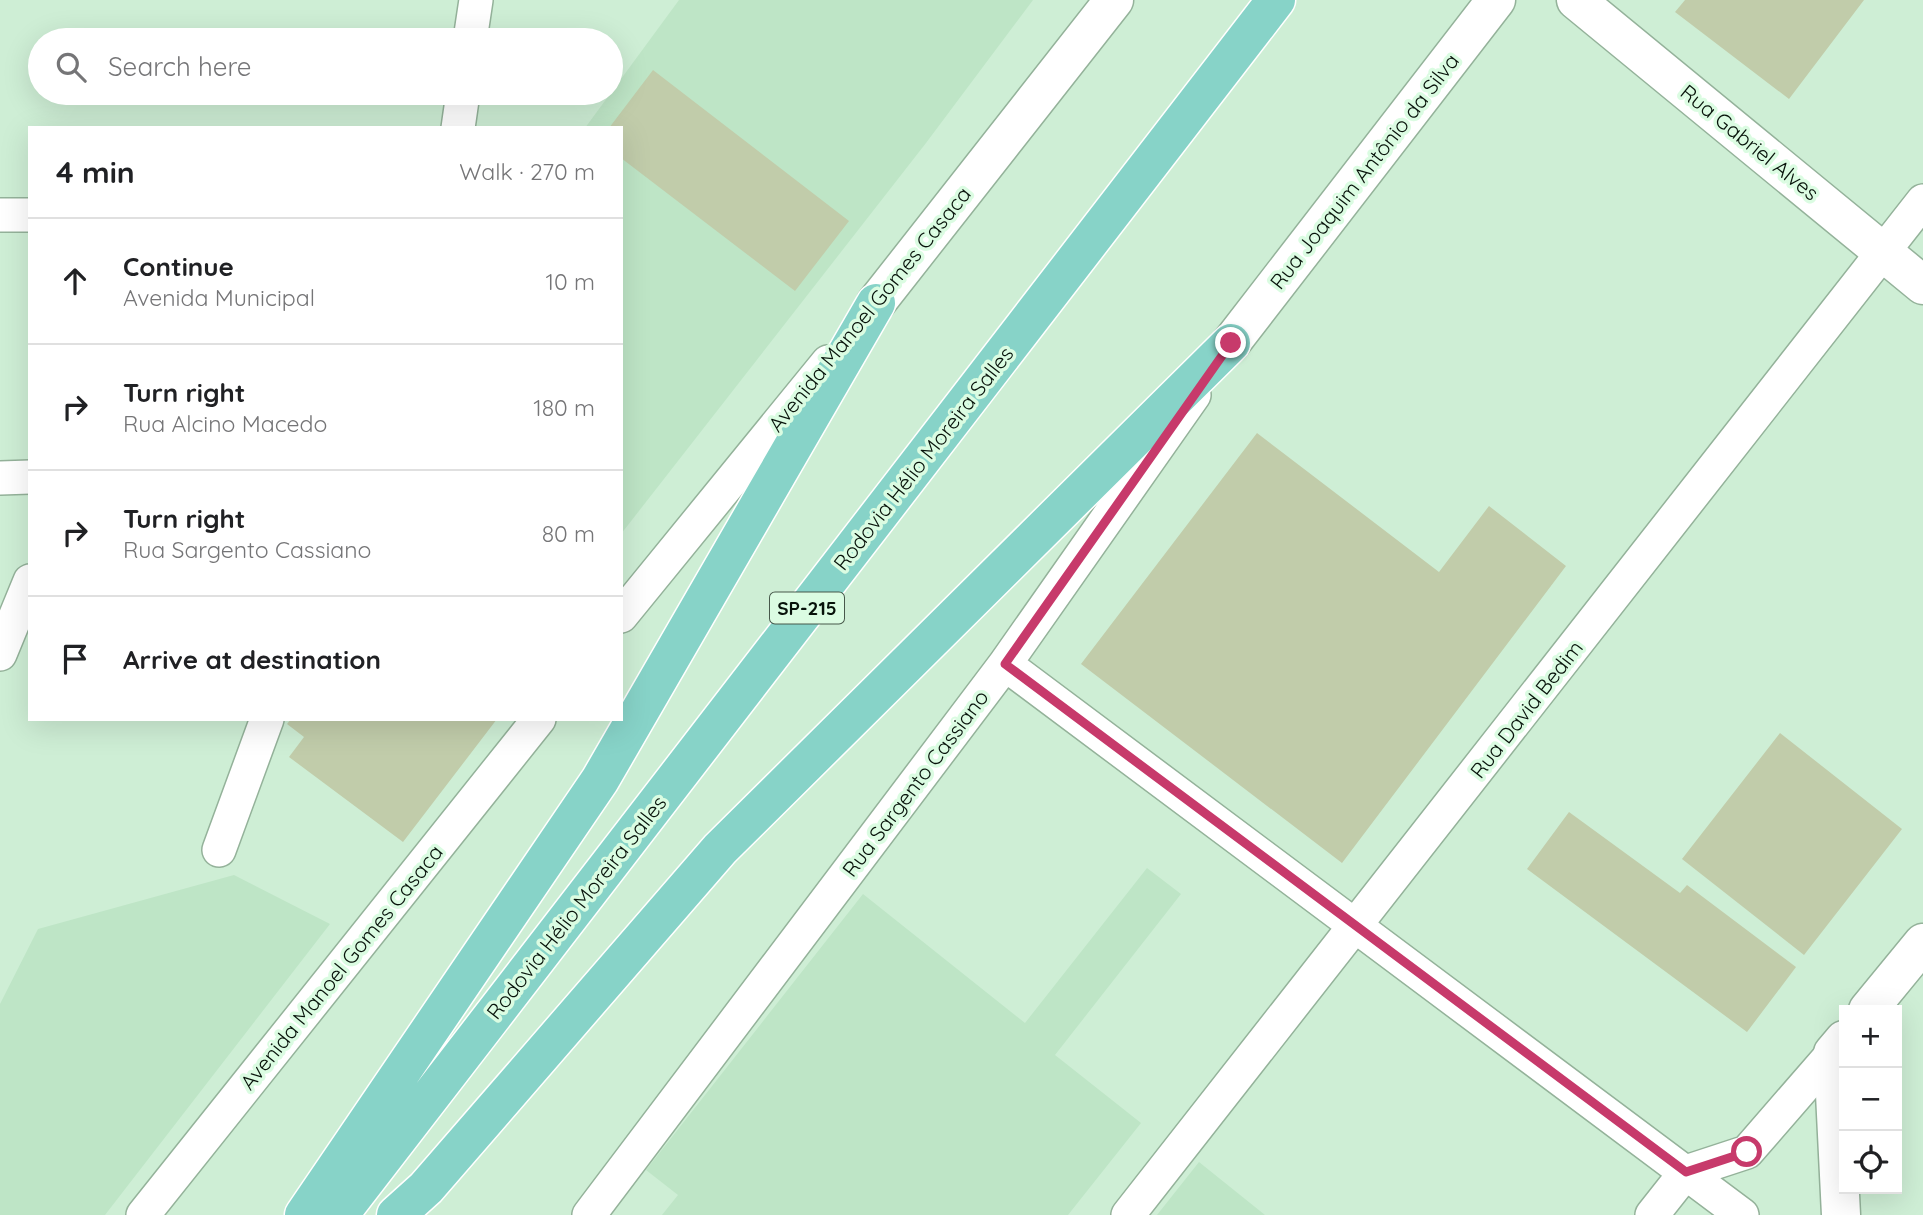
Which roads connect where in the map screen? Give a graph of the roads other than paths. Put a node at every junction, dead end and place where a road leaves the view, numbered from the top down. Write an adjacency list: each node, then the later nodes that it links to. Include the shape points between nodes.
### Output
1 (476, 0): 6 (street)
2 (1114, 0): 14 (main road, Avenida Manoel Gomes Casaca)
3 (1276, 0): 33 (main road, Rodovia Hélio Moreira Salles / SP-215)
4 (1496, 0): 15 (main road, Rua Joaquim Antônio da Silva)
5 (1576, 0): 12 (main road, Rua Gabriel Alves)
6 (472, 28)
7 (461, 105): 8 (street)
8 (458, 126)
9 (1923, 201): 12 (street, Rua David Bedim)
10 (0, 215): 11 (street)
11 (28, 215)
12 (1883, 252): 13 (main road, Rua Gabriel Alves); 25 (street, Rua David Bedim)
13 (1923, 285)
14 (876, 303): 19 (street, Avenida Manoel Gomes Casaca); 32 (main road, via 600,780)
15 (1231, 343): 21 (street, Rua Sargento Cassiano); 34 (main road, via 720,849 426,1188)
16 (28, 477): 17 (street)
17 (0, 478)
18 (28, 586): 20 (street)
19 (623, 614)
20 (0, 654)
21 (1005, 664): 25 (street); 35 (street, Rua Sargento Cassiano)
22 (266, 721): 24 (street)
23 (537, 721): 31 (street, Avenida Manoel Gomes Casaca)
24 (219, 850)
25 (1354, 928): 30 (street); 36 (street, Rua David Bedim)
26 (1923, 943): 27 (main road)
27 (1872, 1005)
28 (1839, 1046): 30 (street, via 1747,1152)
29 (1839, 1068): 39 (main road)
30 (1686, 1172): 37 (street); 38 (street)
31 (143, 1215)
32 (304, 1215)
33 (339, 1215)
34 (396, 1215)
35 (589, 1215)
36 (1128, 1215)
37 (1652, 1215)
38 (1742, 1215)
39 (1841, 1215)

